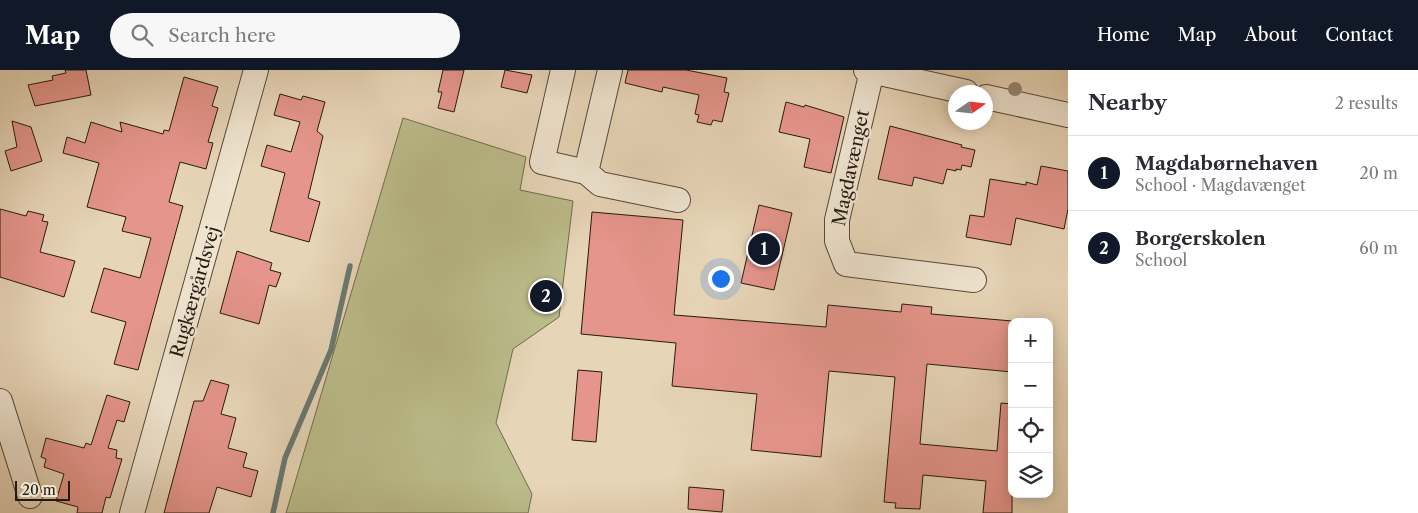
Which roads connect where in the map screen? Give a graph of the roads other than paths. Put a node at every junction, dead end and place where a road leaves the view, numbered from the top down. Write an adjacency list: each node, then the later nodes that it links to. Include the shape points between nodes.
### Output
1 (256, 70): 13 (street, Rugkærgårdsvej)
2 (563, 70): 8 (street, via 542,162)
3 (610, 70): 8 (street)
4 (869, 71): 5 (street); 10 (street, Magdavænget, via 836,220 837,241 846,264)
5 (948, 88)
6 (993, 99): 7 (street)
7 (1068, 115)
8 (586, 172): 9 (street, via 600,184)
9 (678, 200)
10 (974, 280)
11 (0, 401): 12 (street)
12 (30, 496)
13 (132, 513)

